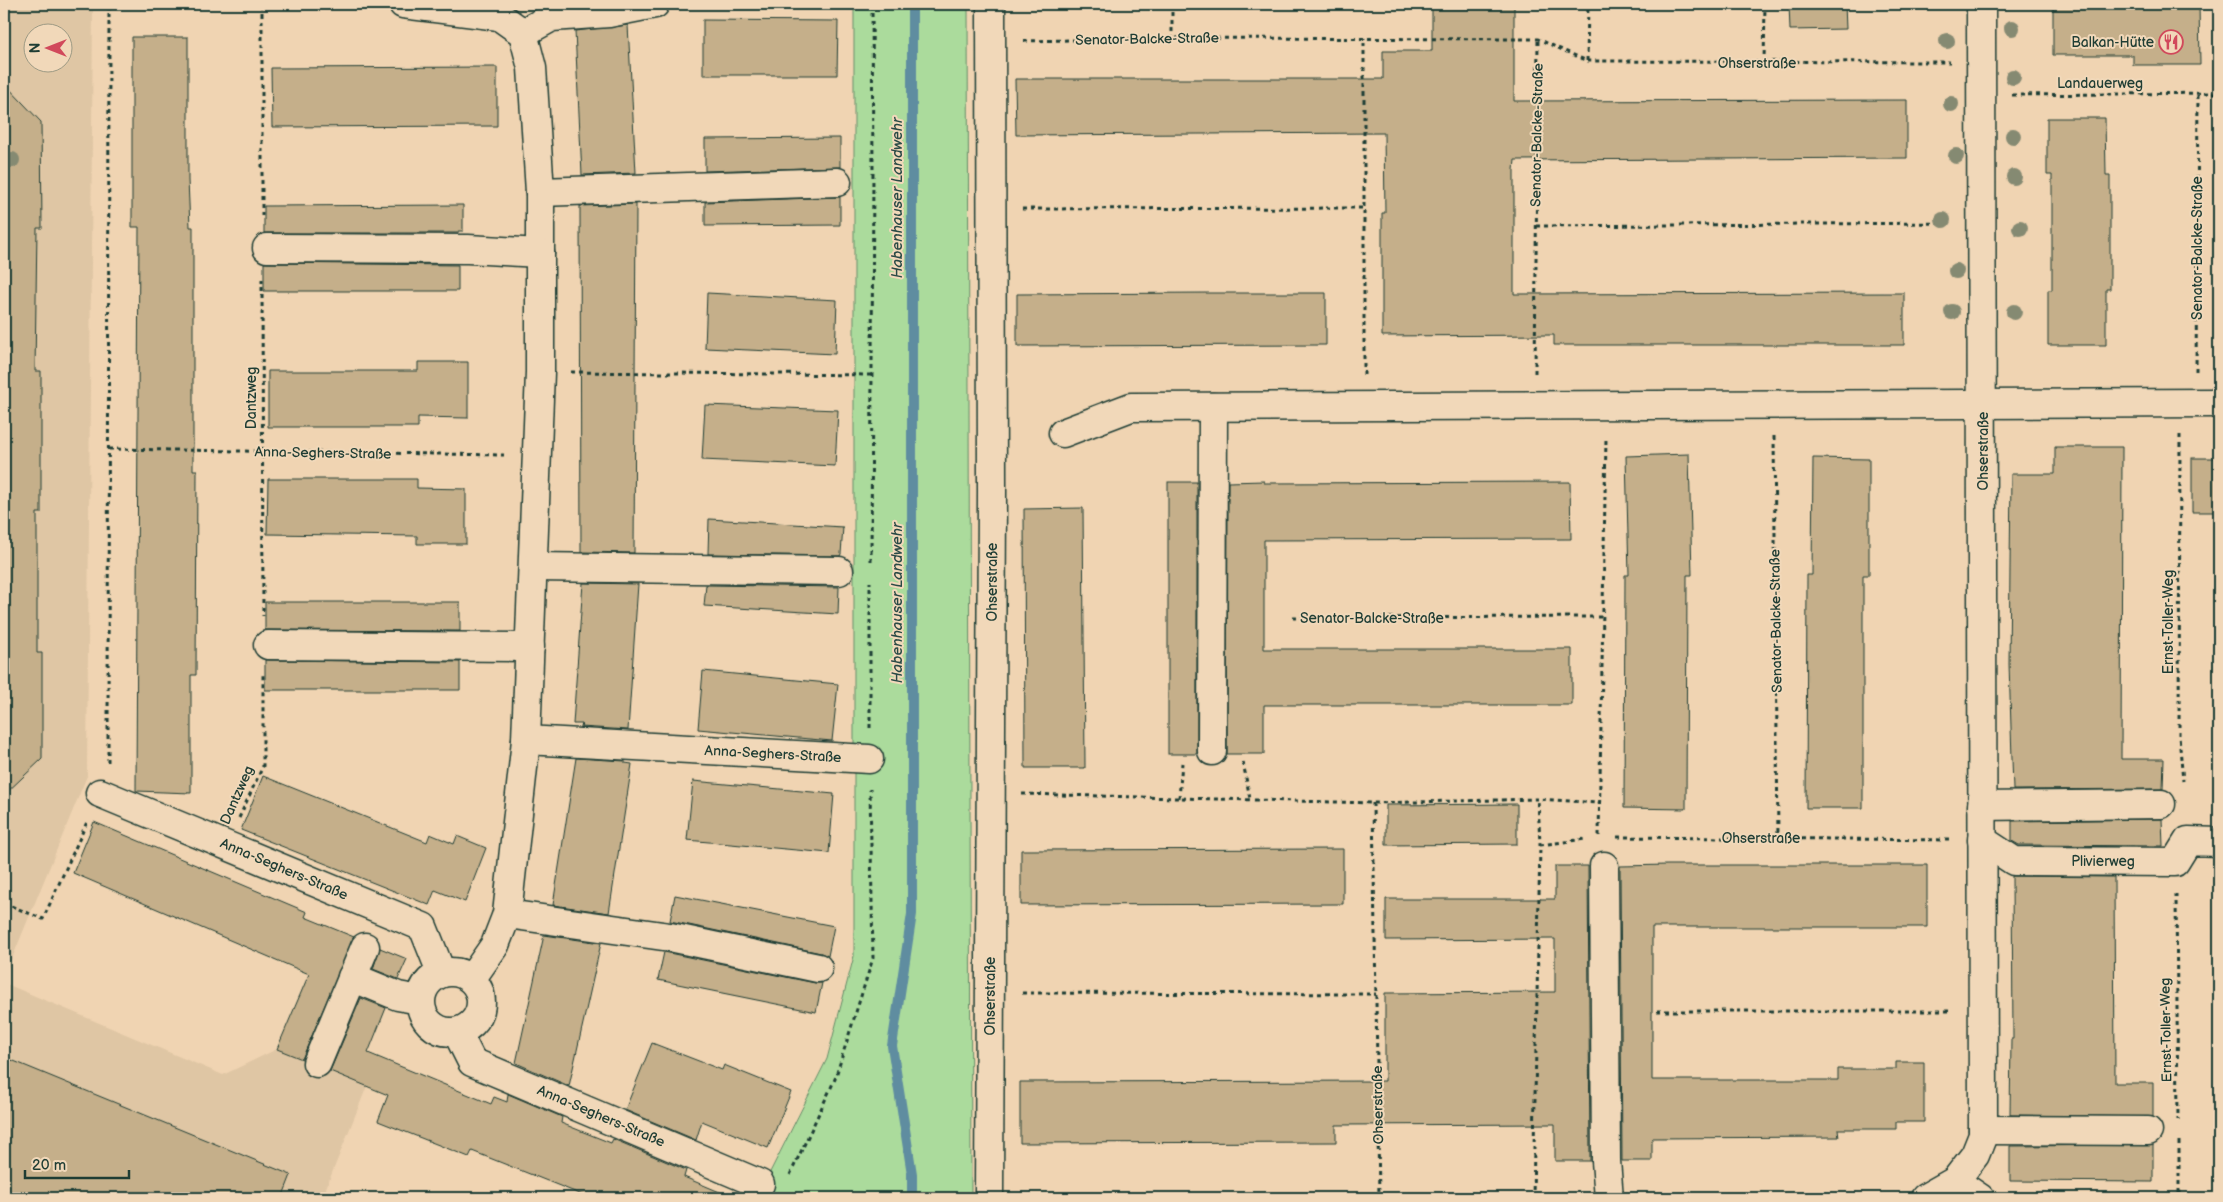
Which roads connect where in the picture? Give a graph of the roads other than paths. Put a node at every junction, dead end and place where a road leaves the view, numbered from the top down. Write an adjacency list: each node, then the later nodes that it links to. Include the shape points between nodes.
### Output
1 (403, 4): 5 (street, via 499,16)
2 (655, 4): 5 (street, via 609,13 552,17)
3 (991, 4): 40 (street, Ohserstraße)
4 (1981, 4): 10 (street, Ohserstraße)
5 (523, 32): 7 (street, via 532,68)
6 (837, 182): 7 (street)
7 (540, 192): 9 (street)
8 (264, 248): 9 (street, via 468,249)
9 (540, 253): 14 (street)
10 (1983, 402): 11 (street); 12 (street); 23 (street, Ohserstraße)
11 (2198, 403)
12 (1213, 407): 13 (street, via 1130,407); 19 (street)
13 (1063, 434)
14 (534, 567): 15 (street); 16 (street)
15 (839, 571)
16 (530, 647): 17 (street); 18 (street)
17 (265, 656)
18 (526, 740): 20 (street, Anna-Seghers-Straße); 27 (street)
19 (1212, 751)
20 (869, 759)
21 (100, 792): 30 (street, Anna-Seghers-Straße, via 423,927)
22 (2161, 804): 23 (street)
23 (1982, 806): 24 (street, Ohserstraße)
24 (1982, 840): 25 (street, Plivierweg, via 2014,861 2175,862 2188,841); 36 (street, Ohserstraße)
25 (2219, 842)
26 (1604, 866): 41 (street)
27 (507, 914): 29 (street, via 670,937); 32 (street, via 494,945)
28 (365, 947): 31 (street)
29 (818, 968)
30 (441, 972): 32 (street, via 457,971); 33 (street, via 426,983)
31 (352, 977): 33 (street, via 398,996); 35 (street)
32 (472, 978): 34 (street, via 481,992 481,1009 472,1024)
33 (420, 1000): 34 (street, via 423,1014 431,1025 444,1032)
34 (457, 1032): 39 (street, Anna-Seghers-Straße, via 472,1062)
35 (317, 1063)
36 (1983, 1130): 37 (street); 38 (street, Ohserstraße, via 1975,1155)
37 (2148, 1131)
38 (1955, 1181): 42 (street, Ohserstraße); 43 (street)
39 (760, 1184)
40 (989, 1198)
41 (1609, 1198)
42 (1924, 1198)
43 (1980, 1198)

